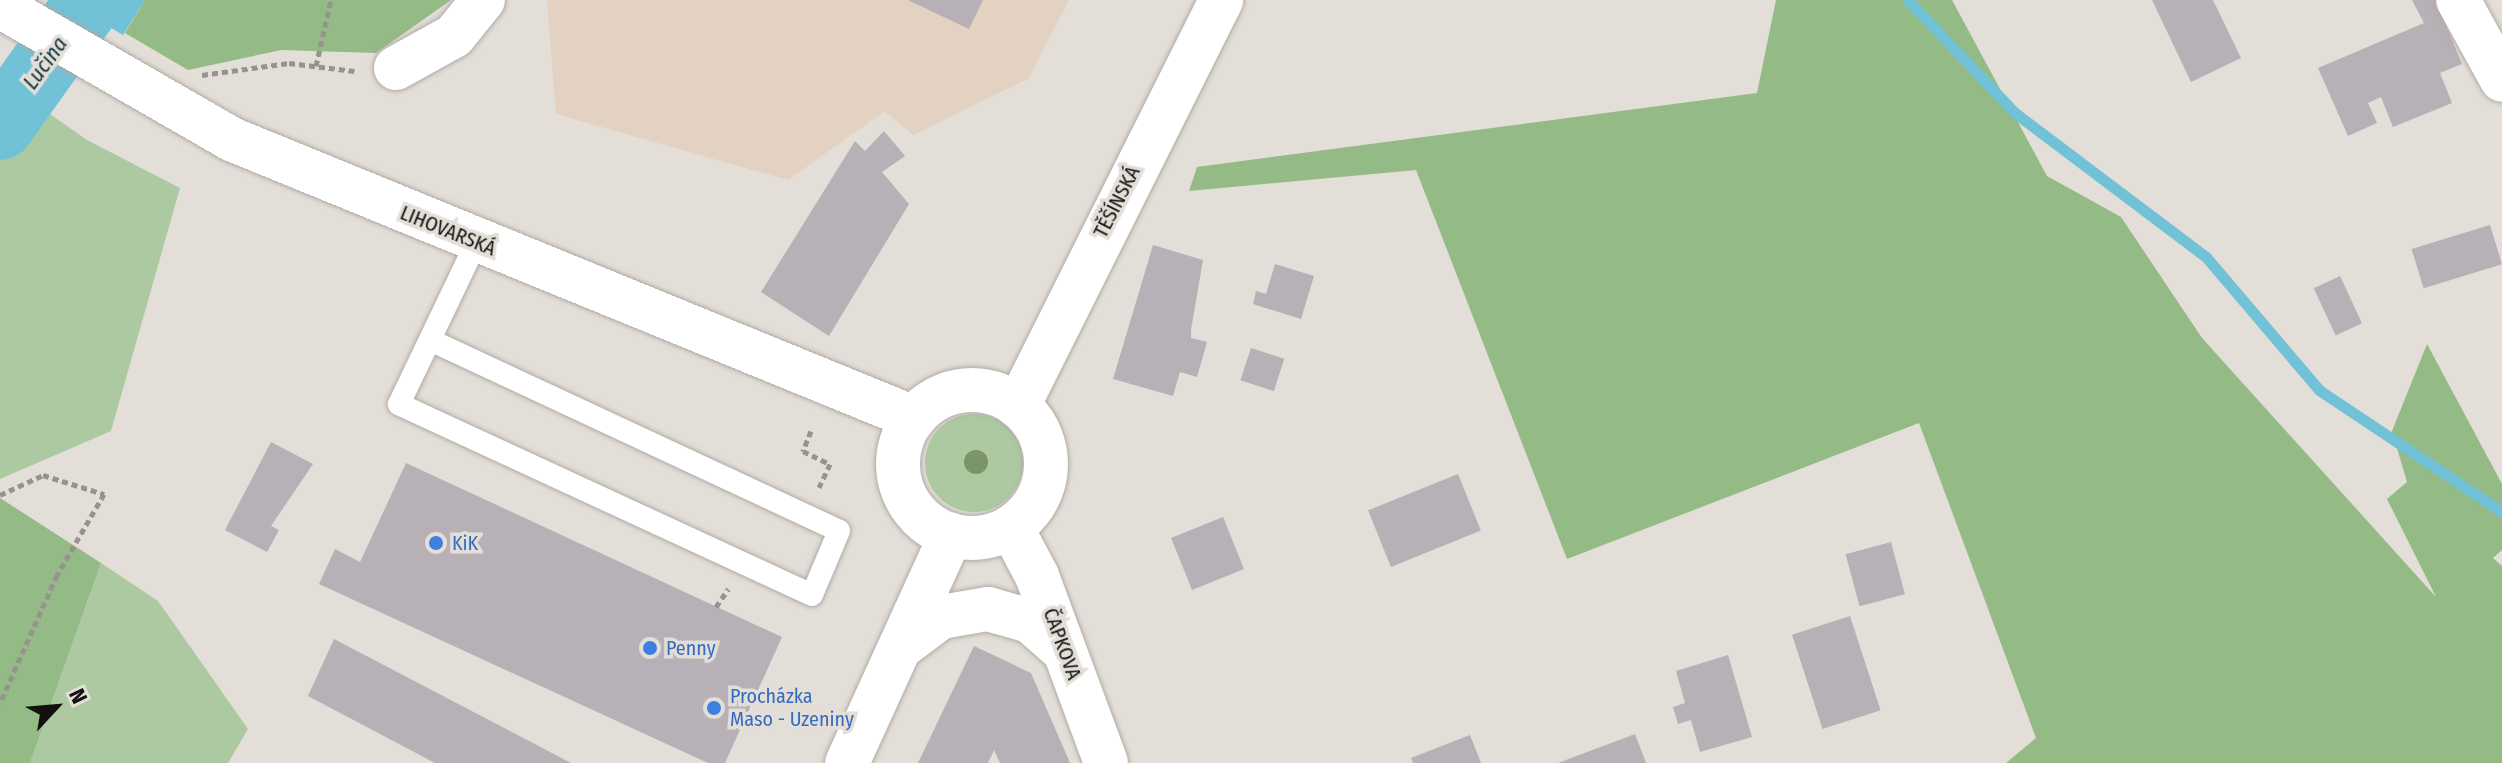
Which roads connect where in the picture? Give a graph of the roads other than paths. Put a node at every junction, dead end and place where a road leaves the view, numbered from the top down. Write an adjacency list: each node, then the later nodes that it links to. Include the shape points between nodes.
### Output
1 (483, 0): 5 (street, via 454,36)
2 (1221, 0): 9 (street, TĚŠÍNSKÁ)
3 (2458, 0): 6 (street)
4 (0, 6): 7 (street, LIHOVARSKÁ)
5 (396, 68)
6 (2502, 80)
7 (476, 243): 8 (lane); 10 (street, LIHOVARSKÁ)
8 (430, 340): 8 (lane, via 399,404 812,595 839,531)
9 (1018, 406): 10 (street, via 998,394 952,392); 11 (street, via 1044,445 1046,468 1029,512)
10 (914, 418): 12 (street, via 902,439 901,486 921,516)
11 (1011, 527): 12 (street, via 972,538); 14 (street, ČAPKOVA)
12 (951, 535): 13 (street)
13 (901, 647): 14 (street, via 941,617 988,609 1030,621); 15 (street)
14 (1064, 651): 16 (street, ČAPKOVA)
15 (847, 763)
16 (1106, 763)

